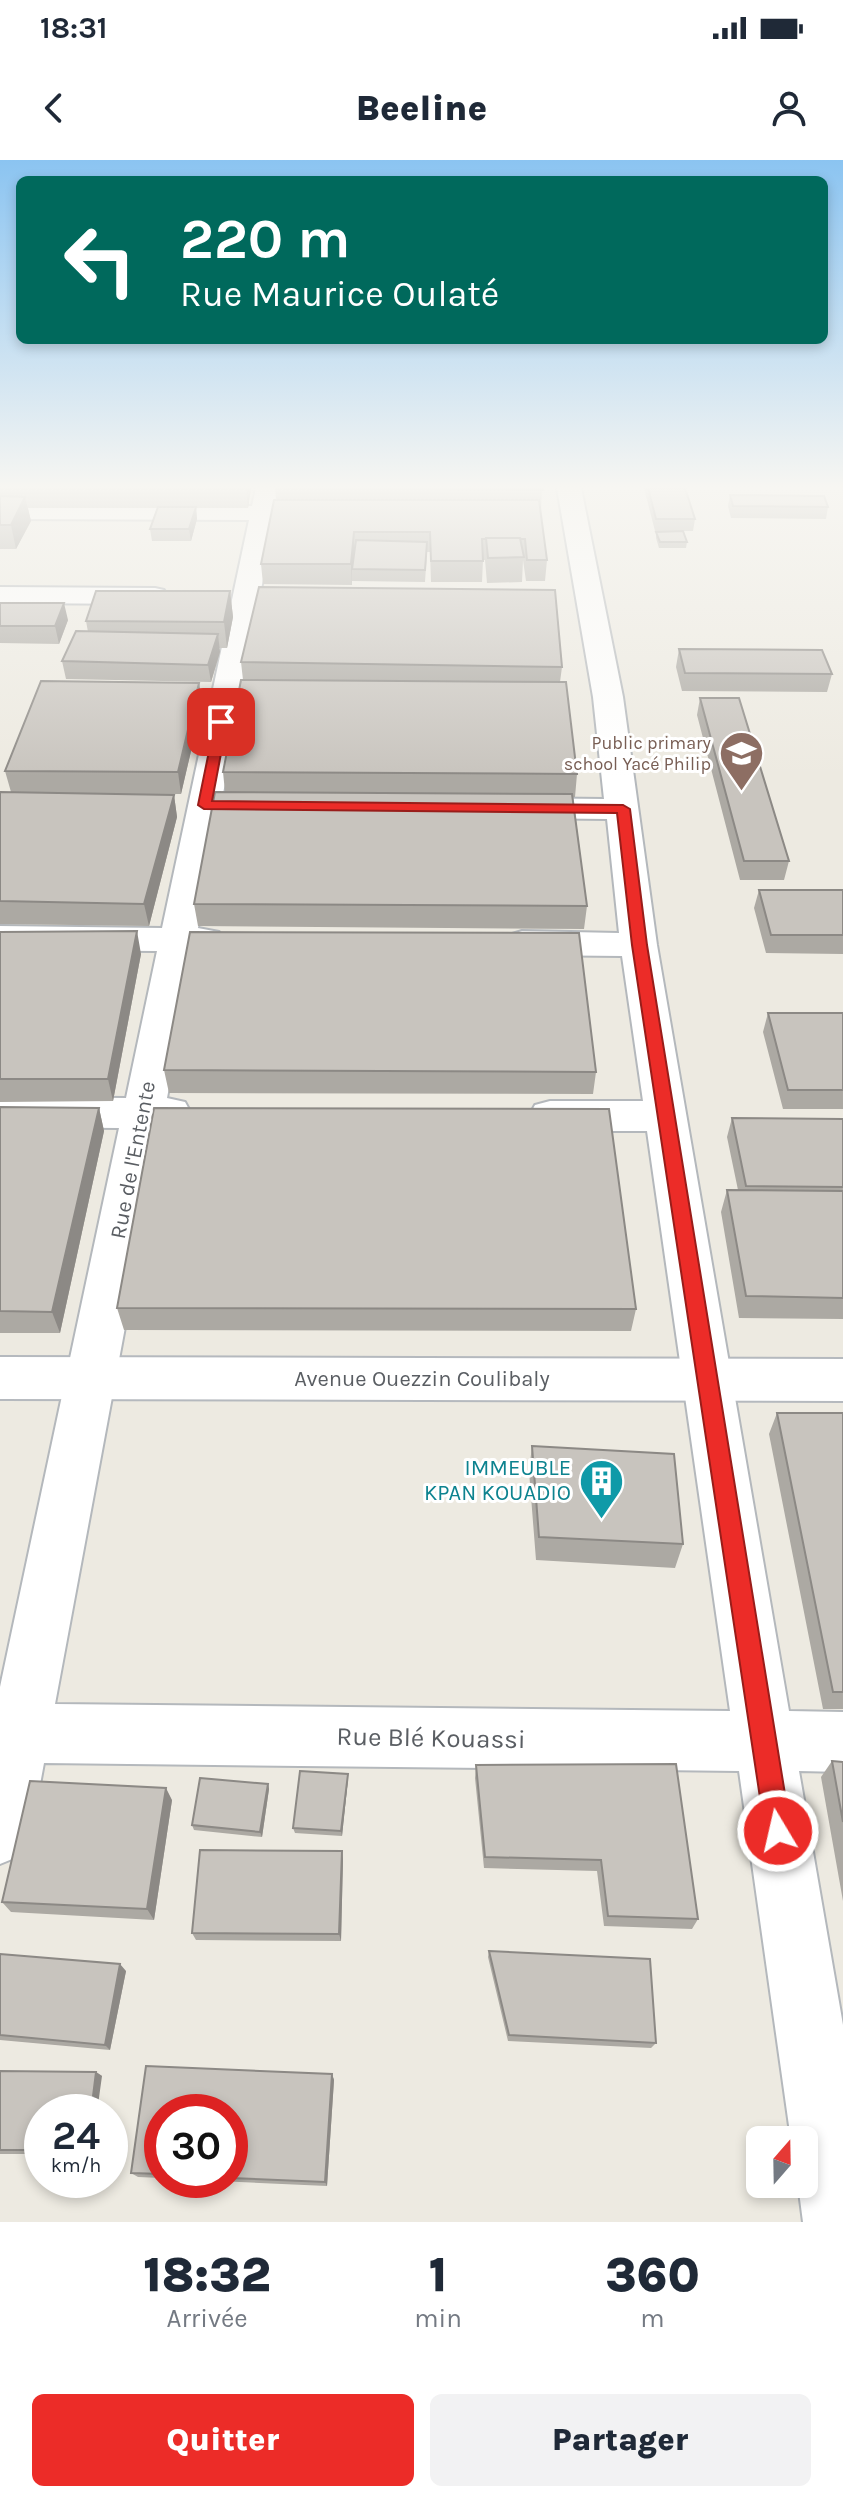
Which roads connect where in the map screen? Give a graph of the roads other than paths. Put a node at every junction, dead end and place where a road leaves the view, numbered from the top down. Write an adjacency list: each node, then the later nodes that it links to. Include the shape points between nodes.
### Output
1 (249, 584): 8 (street, Rue de l'Entente)
2 (572, 584): 6 (street, via 592,697)
3 (0, 595): 4 (street)
4 (184, 596)
5 (484, 808): 6 (street)
6 (623, 809): 11 (street)
7 (0, 938): 8 (street)
8 (178, 939): 9 (street); 13 (street, Rue de l'Entente)
9 (241, 940)
10 (496, 943): 11 (street)
11 (639, 945): 16 (street)
12 (0, 1112): 13 (street)
13 (143, 1113): 14 (street); 18 (street, Rue de l'Entente)
14 (207, 1113)
15 (509, 1115): 16 (street)
16 (668, 1116): 19 (street)
17 (0, 1378): 18 (street, Avenue Ouezzin Coulibaly)
18 (89, 1379): 19 (street, Avenue Ouezzin Coulibaly); 21 (street, Rue de l'Entente)
19 (706, 1379): 20 (street, Avenue Ouezzin Coulibaly); 22 (street)
20 (843, 1380)
21 (20, 1733): 22 (street, Rue Blé Kouassi); 24 (street, Rue de l'Entente)
22 (764, 1741): 23 (street, Rue Blé Kouassi); 25 (street)
23 (843, 1742)
24 (0, 1833)
25 (840, 2222)

